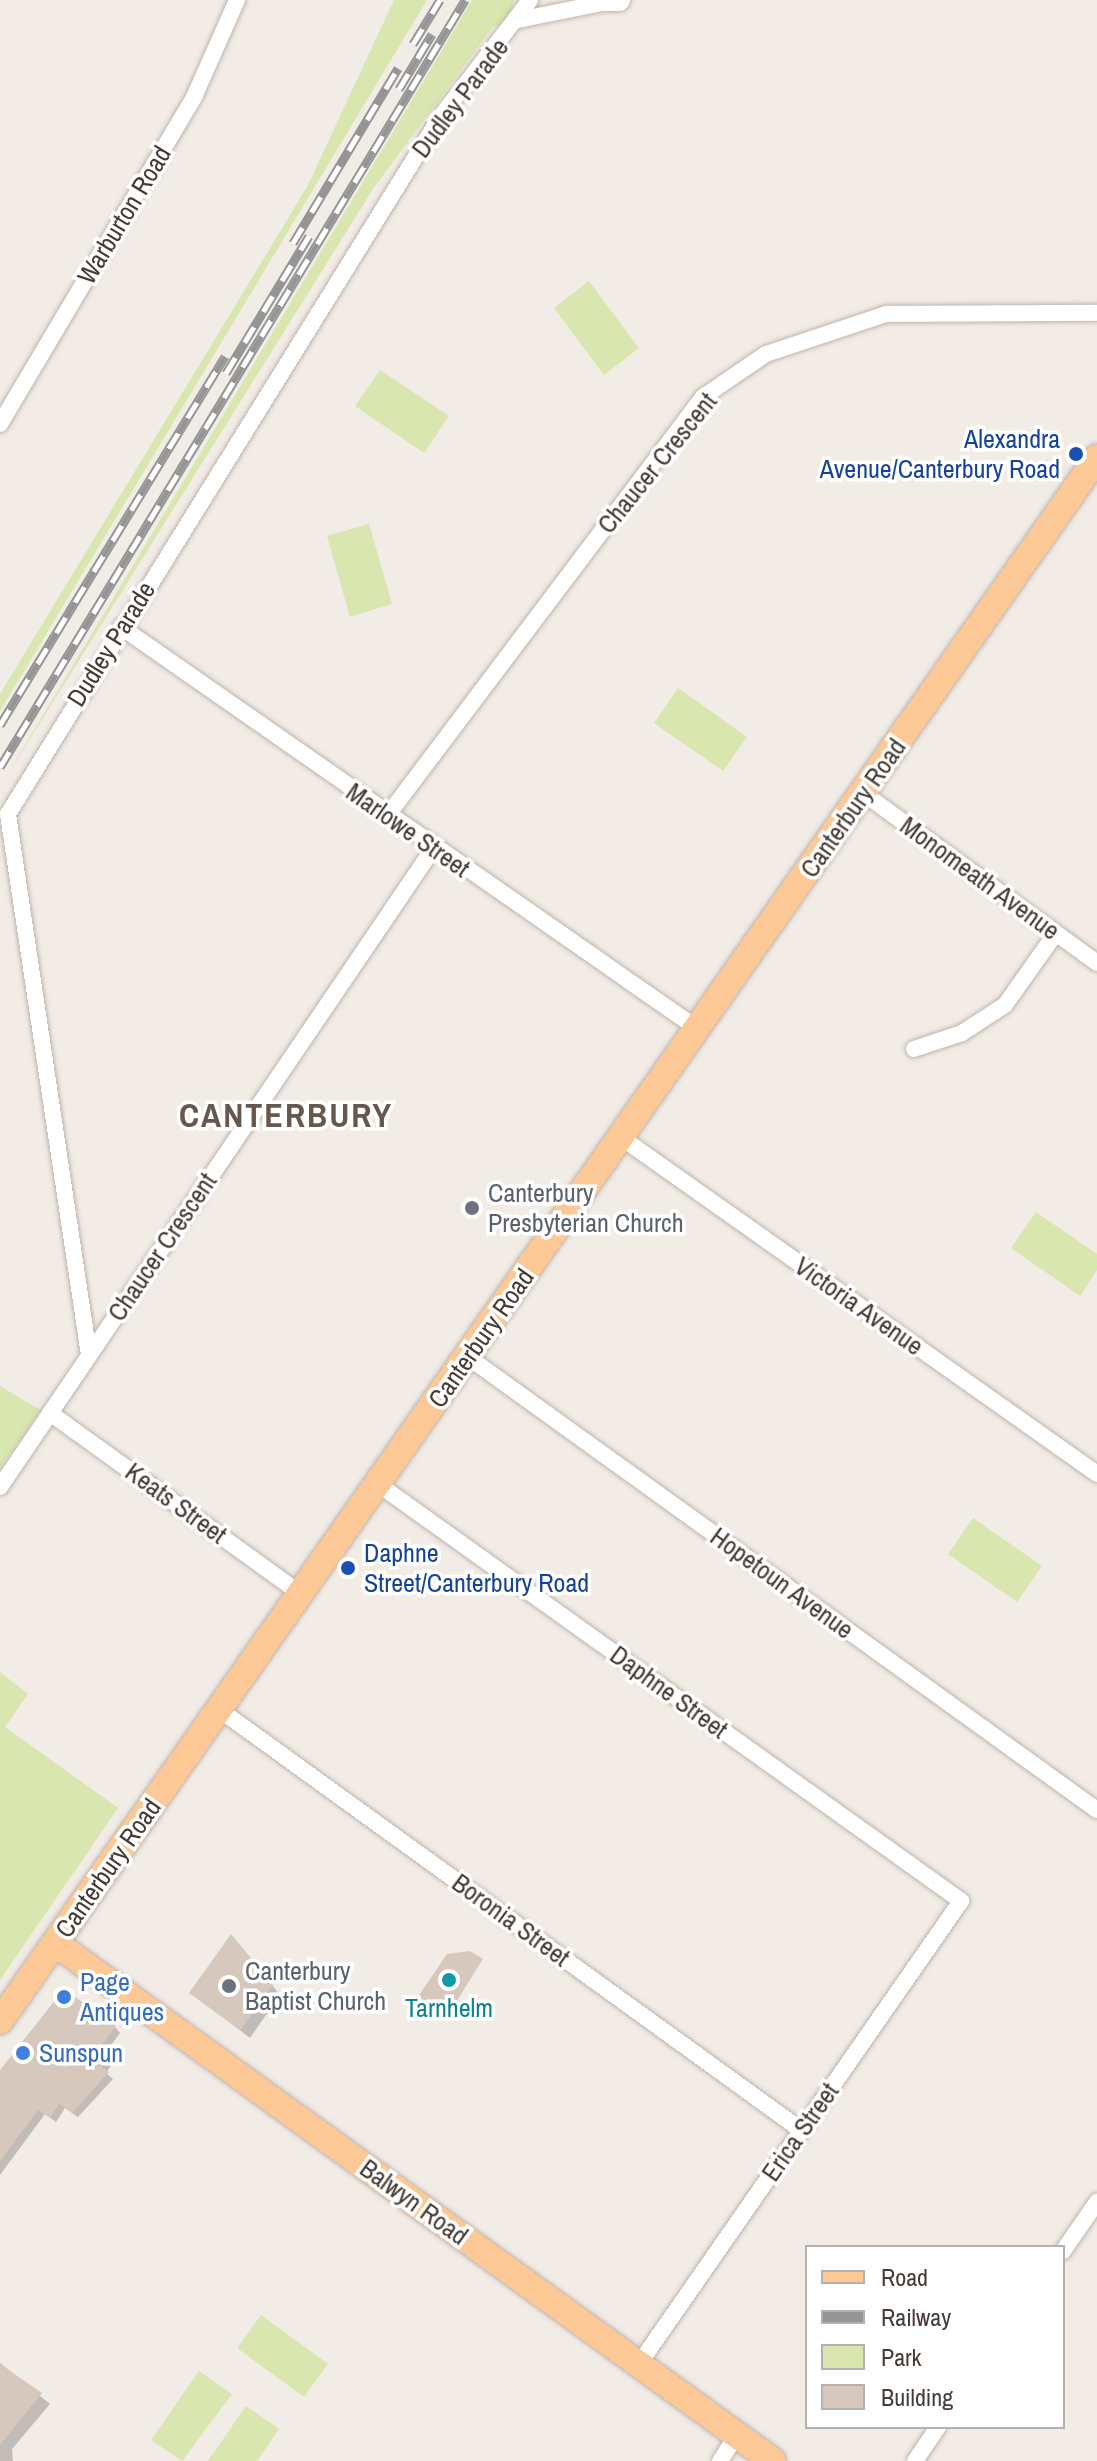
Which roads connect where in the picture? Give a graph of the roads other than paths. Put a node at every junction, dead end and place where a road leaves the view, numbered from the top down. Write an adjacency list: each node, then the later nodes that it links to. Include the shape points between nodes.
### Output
1 (237, 0): 6 (street, Warburton Road, via 195,95)
2 (530, 0): 4 (street, Dudley Parade)
3 (608, 1): 4 (street, Dudley Parade)
4 (518, 20): 8 (street, Dudley Parade, via 441,116)
5 (1097, 313): 10 (street, Chaucer Crescent, via 886,314 766,354 703,397)
6 (0, 424)
7 (1097, 458): 9 (main road, Canterbury Road)
8 (121, 627): 10 (street, Marlowe Street); 17 (street, Dudley Parade, via 8,814)
9 (863, 793): 12 (street, Monomeath Avenue); 14 (main road, Canterbury Road)
10 (387, 816): 11 (street, Marlowe Street)
11 (433, 849): 14 (street, Marlowe Street); 17 (street, Chaucer Crescent)
12 (1056, 933): 13 (street, Monomeath Avenue); 15 (street, via 1005,1005 962,1033)
13 (1097, 963)
14 (698, 1029): 16 (main road, Canterbury Road)
15 (914, 1049)
16 (622, 1138): 18 (main road, Canterbury Road); 20 (street, Victoria Avenue)
17 (89, 1355): 19 (street, Chaucer Crescent)
18 (468, 1357): 21 (main road, Canterbury Road); 25 (street, Hopetoun Avenue)
19 (50, 1413): 22 (street, Chaucer Crescent); 23 (street, Keats Street)
20 (1097, 1474)
21 (378, 1484): 23 (main road, Canterbury Road); 26 (street, Daphne Street)
22 (0, 1487)
23 (301, 1594): 24 (main road, Canterbury Road)
24 (220, 1710): 27 (main road, Canterbury Road); 29 (street, Boronia Street)
25 (1097, 1810)
26 (961, 1901): 29 (street, Erica Street)
27 (55, 1943): 28 (main road, Canterbury Road); 32 (main road, Balwyn Road)
28 (0, 2021)
29 (801, 2130): 32 (street, Erica Street)
30 (1097, 2202): 31 (street)
31 (1065, 2248)
32 (639, 2364): 34 (main road, Balwyn Road)
33 (937, 2429): 37 (street)
34 (737, 2435): 35 (street); 36 (main road, Balwyn Road)
35 (720, 2461)
36 (773, 2461)
37 (915, 2461)

